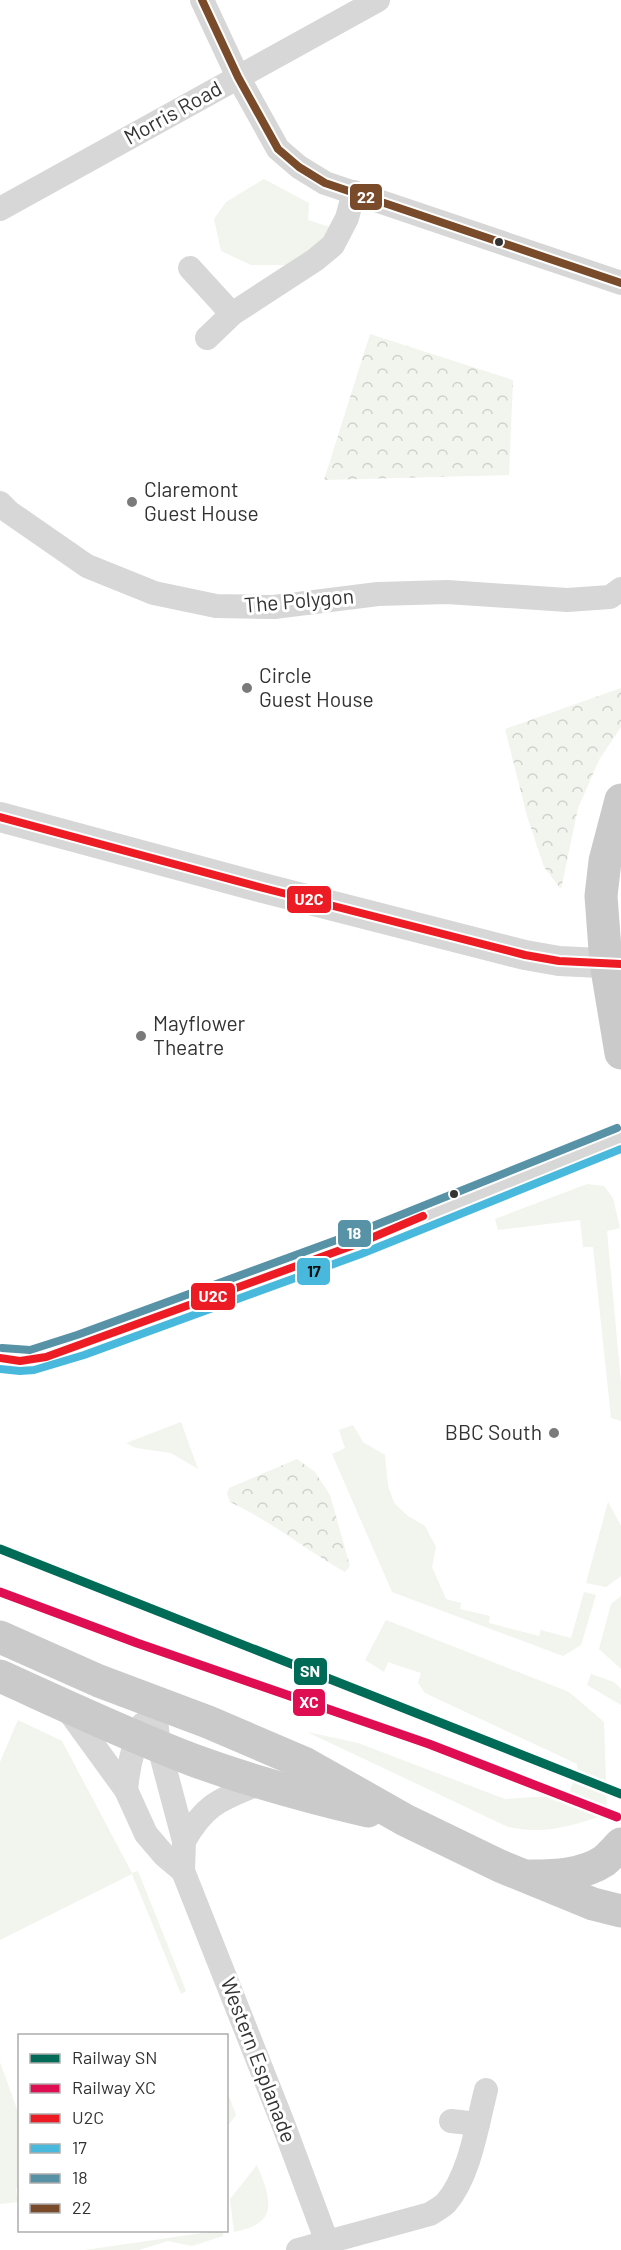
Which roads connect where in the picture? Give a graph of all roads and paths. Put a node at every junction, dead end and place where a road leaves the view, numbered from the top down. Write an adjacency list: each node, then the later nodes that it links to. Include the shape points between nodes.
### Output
1 (202, 0): 3 (street)
2 (378, 0): 3 (street, Morris Road)
3 (238, 77): 4 (street, via 278,149 325,183); 5 (street, Morris Road)
4 (354, 192): 7 (street); 8 (street, via 347,218 333,245)
5 (0, 208)
6 (190, 268): 8 (street)
7 (621, 282)
8 (232, 314): 9 (street)
9 (207, 338)
10 (0, 503): 11 (street, The Polygon, via 87,566 154,593 216,606 274,607 378,594 447,592 567,600 610,597)
11 (621, 589)
12 (621, 800): 14 (main road, via 605,861 601,896)
13 (0, 817): 14 (street, via 525,955)
14 (613, 964): 15 (main road)
15 (621, 1053)
16 (621, 1137): 17 (street, via 357,1244 80,1345 33,1360)
17 (0, 1358)
18 (0, 1637): 20 (main road)
19 (0, 1676): 21 (main road)
20 (154, 1701): 22 (street, Western Esplanade); 25 (main road, via 306,1764)
21 (65, 1705): 22 (main road); 24 (street, Western Esplanade)
22 (148, 1742): 23 (main road); 24 (street, Western Esplanade, via 128,1772); 26 (street, Western Esplanade)
23 (263, 1782): 25 (main road, via 302,1796); 26 (street, via 210,1806 194,1822)
24 (126, 1790): 28 (street, Western Esplanade, via 146,1834)
25 (405, 1820): 29 (main road)
26 (184, 1841): 28 (street, Western Esplanade)
27 (615, 1856): 29 (main road, via 580,1871)
28 (183, 1871): 34 (street, Western Esplanade)
29 (526, 1876): 30 (main road, via 593,1904)
30 (621, 1911)
31 (486, 2090): 33 (street)
32 (451, 2121): 33 (street)
33 (478, 2124): 34 (street, via 470,2156 445,2205 430,2214)
34 (329, 2246): 35 (street)
35 (298, 2250)

